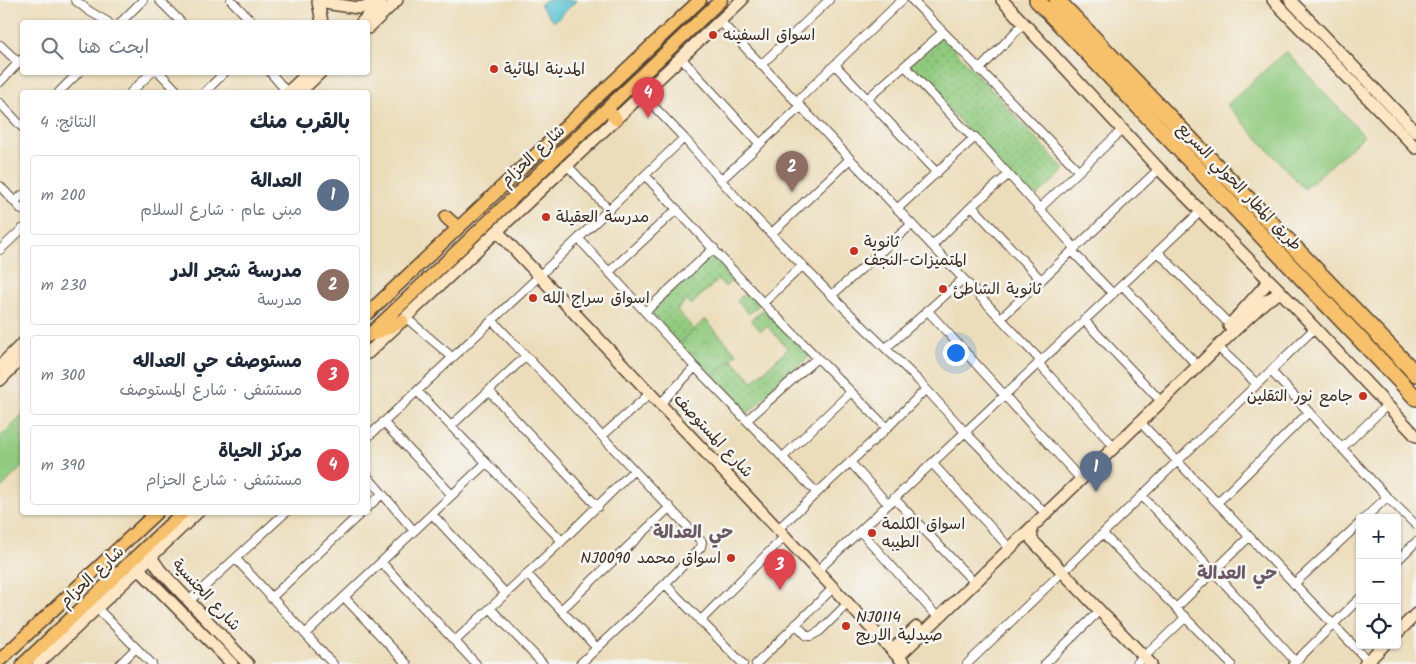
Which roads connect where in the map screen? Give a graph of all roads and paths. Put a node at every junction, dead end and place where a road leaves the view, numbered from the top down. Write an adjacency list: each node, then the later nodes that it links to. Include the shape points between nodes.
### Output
1 (75, 0): 21 (street)
2 (143, 0): 22 (street)
3 (159, 0): 23 (street)
4 (231, 0): 24 (street)
5 (397, 0): 29 (street)
6 (700, 0): 67 (main road, شارع الحزام)
7 (721, 0): 58 (main road, شارع الحزام)
8 (742, 0): 27 (street)
9 (829, 0): 35 (street)
10 (902, 0): 36 (street)
11 (912, 0): 30 (street)
12 (1002, 0): 28 (street)
13 (1031, 0): 20 (main road)
14 (1036, 0): 20 (highway, طريق المطار الحولي السريع)
15 (1057, 0): 96 (highway, طريق المطار الحولي السريع)
16 (1273, 0): 66 (street)
17 (1290, 0): 62 (street)
18 (317, 1): 19 (street, via 358,8); 25 (street)
19 (383, 2): 26 (street)
20 (1050, 15): 102 (highway, طريق المطار الحولي السريع)
21 (105, 20)
22 (123, 20)
23 (179, 20)
24 (250, 20)
25 (322, 20)
26 (364, 20)
27 (720, 21): 32 (street); 35 (street)
28 (1024, 23): 38 (street); 61 (street)
29 (370, 26)
30 (942, 33): 37 (street); 38 (street)
31 (0, 45): 33 (street)
32 (681, 58): 54 (street); 65 (street)
33 (20, 60)
34 (20, 62): 46 (street)
35 (761, 65): 57 (street)
36 (835, 65): 55 (street); 57 (street)
37 (905, 66): 55 (street); 64 (street)
38 (979, 70): 73 (street)
39 (76, 75): 47 (street)
40 (149, 75): 48 (street)
41 (162, 75): 49 (street)
42 (223, 75): 50 (street)
43 (273, 75): 51 (street)
44 (306, 75): 52 (street)
45 (318, 75): 53 (street)
46 (0, 82)
47 (61, 90)
48 (132, 90)
49 (176, 90)
50 (207, 90)
51 (286, 90)
52 (290, 90)
53 (302, 90)
54 (642, 94): 59 (street); 63 (street)
55 (868, 100): 74 (street)
56 (0, 103): 60 (street)
57 (798, 104): 65 (street); 69 (street)
58 (607, 109): 59 (main road); 68 (main road, شارع الحزام)
59 (616, 119): 70 (street)
60 (20, 125)
61 (1122, 130): 72 (street); 73 (street)
62 (1416, 132)
63 (684, 138): 76 (street); 78 (street)
64 (972, 138): 74 (street); 75 (street, via 975,137)
65 (760, 144): 78 (street)
66 (1416, 148)
67 (543, 149): 68 (main road, via 543,159); 71 (main road, شارع الحزام)
68 (553, 159): 77 (main road, شارع الحزام)
69 (850, 159): 85 (street); 93 (street)
70 (567, 165): 87 (street); 94 (street)
71 (522, 169): 77 (main road, via 532,169); 91 (main road, شارع الحزام)
72 (1159, 169): 88 (street); 99 (street)
73 (1078, 170): 86 (street)
74 (937, 173): 85 (street)
75 (1008, 175): 82 (street); 86 (street)
76 (645, 176): 84 (street); 87 (street)
77 (532, 179): 126 (main road, شارع الحزام)
78 (721, 180): 93 (street)
79 (0, 186): 81 (street)
80 (20, 197): 81 (street)
81 (15, 202): 83 (street)
82 (972, 206): 97 (street); 109 (street)
83 (20, 208)
84 (677, 209): 98 (street); 106 (street)
85 (897, 209): 90 (street)
86 (1039, 209): 99 (street)
87 (609, 210): 95 (street)
88 (1201, 212): 101 (street); 110 (street)
89 (446, 217): 91 (main road)
90 (912, 224): 97 (street); 114 (street)
91 (458, 228): 118 (main road, شارع الحزام)
92 (20, 231): 100 (street)
93 (772, 233): 104 (street)
94 (494, 234): 107 (street, شارع المستوصف); 121 (street)
95 (579, 239): 106 (street); 107 (street)
96 (1290, 243): 102 (highway, via 1287,251); 103 (highway, طريق المطار الحولي السريع)
97 (932, 246): 108 (street)
98 (714, 248): 116 (street); 119 (street)
99 (1074, 249): 109 (street); 113 (street)
100 (0, 250)
101 (1158, 252): 111 (street); 124 (street)
102 (1277, 253): 105 (highway, طريق المطار الحولي السريع)
103 (1305, 259): 105 (highway, via 1297,261); 143 (highway, طريق المطار الحولي السريع)
104 (803, 264): 114 (street); 116 (street)
105 (1294, 270): 153 (highway, طريق المطار الحولي السريع)
106 (609, 272): 119 (street)
107 (536, 278): 122 (street); 139 (street, شارع المستوصف)
108 (963, 279): 117 (street); 120 (street)
109 (1041, 280): 120 (street)
110 (1269, 281): 112 (street); 115 (street)
111 (1122, 285): 113 (street); 137 (street)
112 (1281, 292): 115 (street); 125 (street)
113 (1112, 294): 123 (street)
114 (832, 295): 130 (street)
115 (1262, 298): 124 (street); 129 (street)
116 (763, 303): 135 (street)
117 (927, 310): 130 (street); 150 (street)
118 (370, 311)
119 (645, 312): 141 (street)
120 (1001, 318): 138 (street)
121 (404, 319): 127 (main road); 131 (street); 134 (street)
122 (492, 320): 133 (street); 134 (street)
123 (1084, 320): 138 (street); 151 (street)
124 (1230, 325): 132 (street)
125 (1314, 329): 142 (street); 155 (street)
126 (370, 334)
127 (370, 335)
128 (20, 346): 140 (street)
129 (1218, 347): 132 (street); 145 (street)
130 (886, 348): 146 (street)
131 (370, 351)
132 (1204, 355): 137 (street); 158 (street)
133 (526, 356): 147 (street); 164 (street)
134 (452, 357): 148 (street)
135 (817, 358): 149 (street); 157 (street)
136 (20, 360): 144 (street)
137 (1193, 361): 151 (street)
138 (1039, 362): 150 (street); 166 (street)
139 (616, 363): 152 (street, شارع المستوصف); 154 (street, شارع المستوصف)
140 (0, 366)
141 (695, 367): 154 (street); 157 (street)
142 (1271, 371): 145 (street); 156 (street)
143 (1416, 374)
144 (0, 380)
145 (1257, 384): 169 (street)
146 (926, 389): 161 (street); 162 (street)
147 (489, 391): 160 (street); 186 (street)
148 (417, 392): 159 (street); 160 (street)
149 (851, 392): 161 (street); 168 (street)
150 (1004, 395): 162 (street); 174 (street)
151 (1156, 396): 166 (street)
152 (645, 398): 164 (street); 183 (street, شارع المستوصف)
153 (1416, 398)
154 (660, 404): 183 (street, شارع المستوصف)
155 (1386, 406): 165 (street); 167 (street)
156 (1309, 412): 167 (street); 182 (street)
157 (747, 420): 168 (street)
158 (1139, 421): 169 (street); 174 (street)
159 (383, 422): 163 (street); 178 (street)
160 (451, 426): 171 (street)
161 (887, 428): 170 (street)
162 (965, 432): 172 (street); 188 (street)
163 (370, 434)
164 (602, 436): 173 (street)
165 (1416, 436)
166 (1110, 441): 174 (street)
167 (1342, 448): 180 (street)
168 (783, 457): 176 (street)
169 (1177, 461): 179 (street); 182 (street)
170 (850, 462): 176 (street); 184 (street)
171 (486, 463): 178 (street); 206 (street)
172 (932, 463): 181 (street); 209 (street)
173 (634, 470): 186 (street); 187 (street)
174 (1078, 477): 188 (street); 200 (street)
175 (370, 479): 177 (street)
176 (817, 493): 201 (street)
177 (382, 494): 185 (street); 203 (street)
178 (452, 495): 189 (street)
179 (1142, 496): 204 (street); 217 (street)
180 (1387, 497): 190 (street); 198 (street)
181 (894, 498): 184 (street); 220 (street)
182 (1217, 503): 205 (street)
183 (749, 504): 201 (street, شارع المستوصف); 207 (street, شارع المستوصف)
184 (888, 504): 202 (street)
185 (370, 505)
186 (598, 507): 206 (street)
187 (670, 507): 221 (street, via 702,542 701,547); 233 (street)
188 (1040, 508): 209 (street)
189 (432, 514): 203 (street); 224 (street)
190 (1369, 514)
191 (154, 515): 248 (main road, شارع الحزام)
192 (180, 515): 210 (main road, شارع الحزام)
193 (194, 515): 210 (street)
194 (277, 515): 197 (street)
195 (283, 515): 197 (street)
196 (359, 515): 226 (street)
197 (280, 519): 211 (street)
198 (1416, 525)
199 (1356, 527): 222 (street)
200 (1031, 528): 209 (street); 209 (street)
201 (778, 529): 216 (street, شارع المستوصف)
202 (860, 530): 216 (street); 234 (street)
203 (414, 531): 213 (street)
204 (1103, 534): 219 (street); 232 (street)
205 (1250, 537): 217 (street); 222 (street)
206 (562, 541): 218 (street)
207 (780, 541): 223 (street, شارع المستوصف); 238 (street)
208 (1416, 542): 212 (street)
209 (1020, 543): 219 (street); 220 (street); 234 (street)
210 (150, 551): 214 (street); 215 (main road, شارع الحزام); 227 (street, شارع الجنسية)
211 (236, 559): 226 (street); 227 (street)
212 (1399, 559)
213 (381, 562): 225 (street); 243 (street)
214 (139, 569): 215 (street); 229 (street); 257 (street, شارع الجنسية)
215 (124, 570): 229 (main road, شارع الحزام)
216 (817, 571): 247 (street, شارع المستوصف)
217 (1214, 572): 232 (street); 251 (street)
218 (527, 574): 224 (street); 233 (street)
219 (1060, 575): 236 (street); 249 (street); 265 (street)
220 (969, 578): 234 (street)
221 (664, 584): 238 (street); 245 (street)
222 (1294, 584): 240 (street)
223 (828, 592): 231 (street, شارع المستوصف); 239 (street)
224 (506, 594): 230 (street)
225 (344, 597): 242 (street); 260 (street)
226 (271, 598): 242 (street)
227 (189, 601): 258 (street, شارع الجنسية)
228 (1356, 602): 240 (street)
229 (94, 604): 244 (street); 253 (main road, شارع الحزام); 254 (street)
230 (490, 608): 243 (street); 262 (street)
231 (843, 608): 239 (street, via 811,636); 247 (street, شارع المستوصف)
232 (1176, 608): 237 (street)
233 (561, 610): 245 (street)
234 (935, 614): 247 (street)
235 (1416, 614): 241 (street)
236 (1094, 616): 249 (street); 266 (street)
237 (1186, 617): 249 (street); 267 (street)
238 (700, 621): 263 (street)
239 (796, 624): 264 (street)
240 (1333, 624): 251 (street); 252 (street)
241 (1401, 629)
242 (305, 634): 259 (street)
243 (454, 641): 261 (street)
244 (136, 648): 255 (street); 256 (street)
245 (597, 648): 250 (street)
246 (1380, 649): 252 (street)
247 (898, 659)
248 (0, 660)
249 (1142, 662)
250 (585, 663)
251 (1294, 663)
252 (1367, 663)
253 (24, 664)
254 (38, 664)
255 (120, 664)
256 (152, 664)
257 (232, 664)
258 (248, 664)
259 (332, 664)
260 (407, 664)
261 (476, 664)
262 (543, 664)
263 (743, 664)
264 (756, 664)
265 (968, 664)
266 (1045, 664)
267 (1231, 664)

